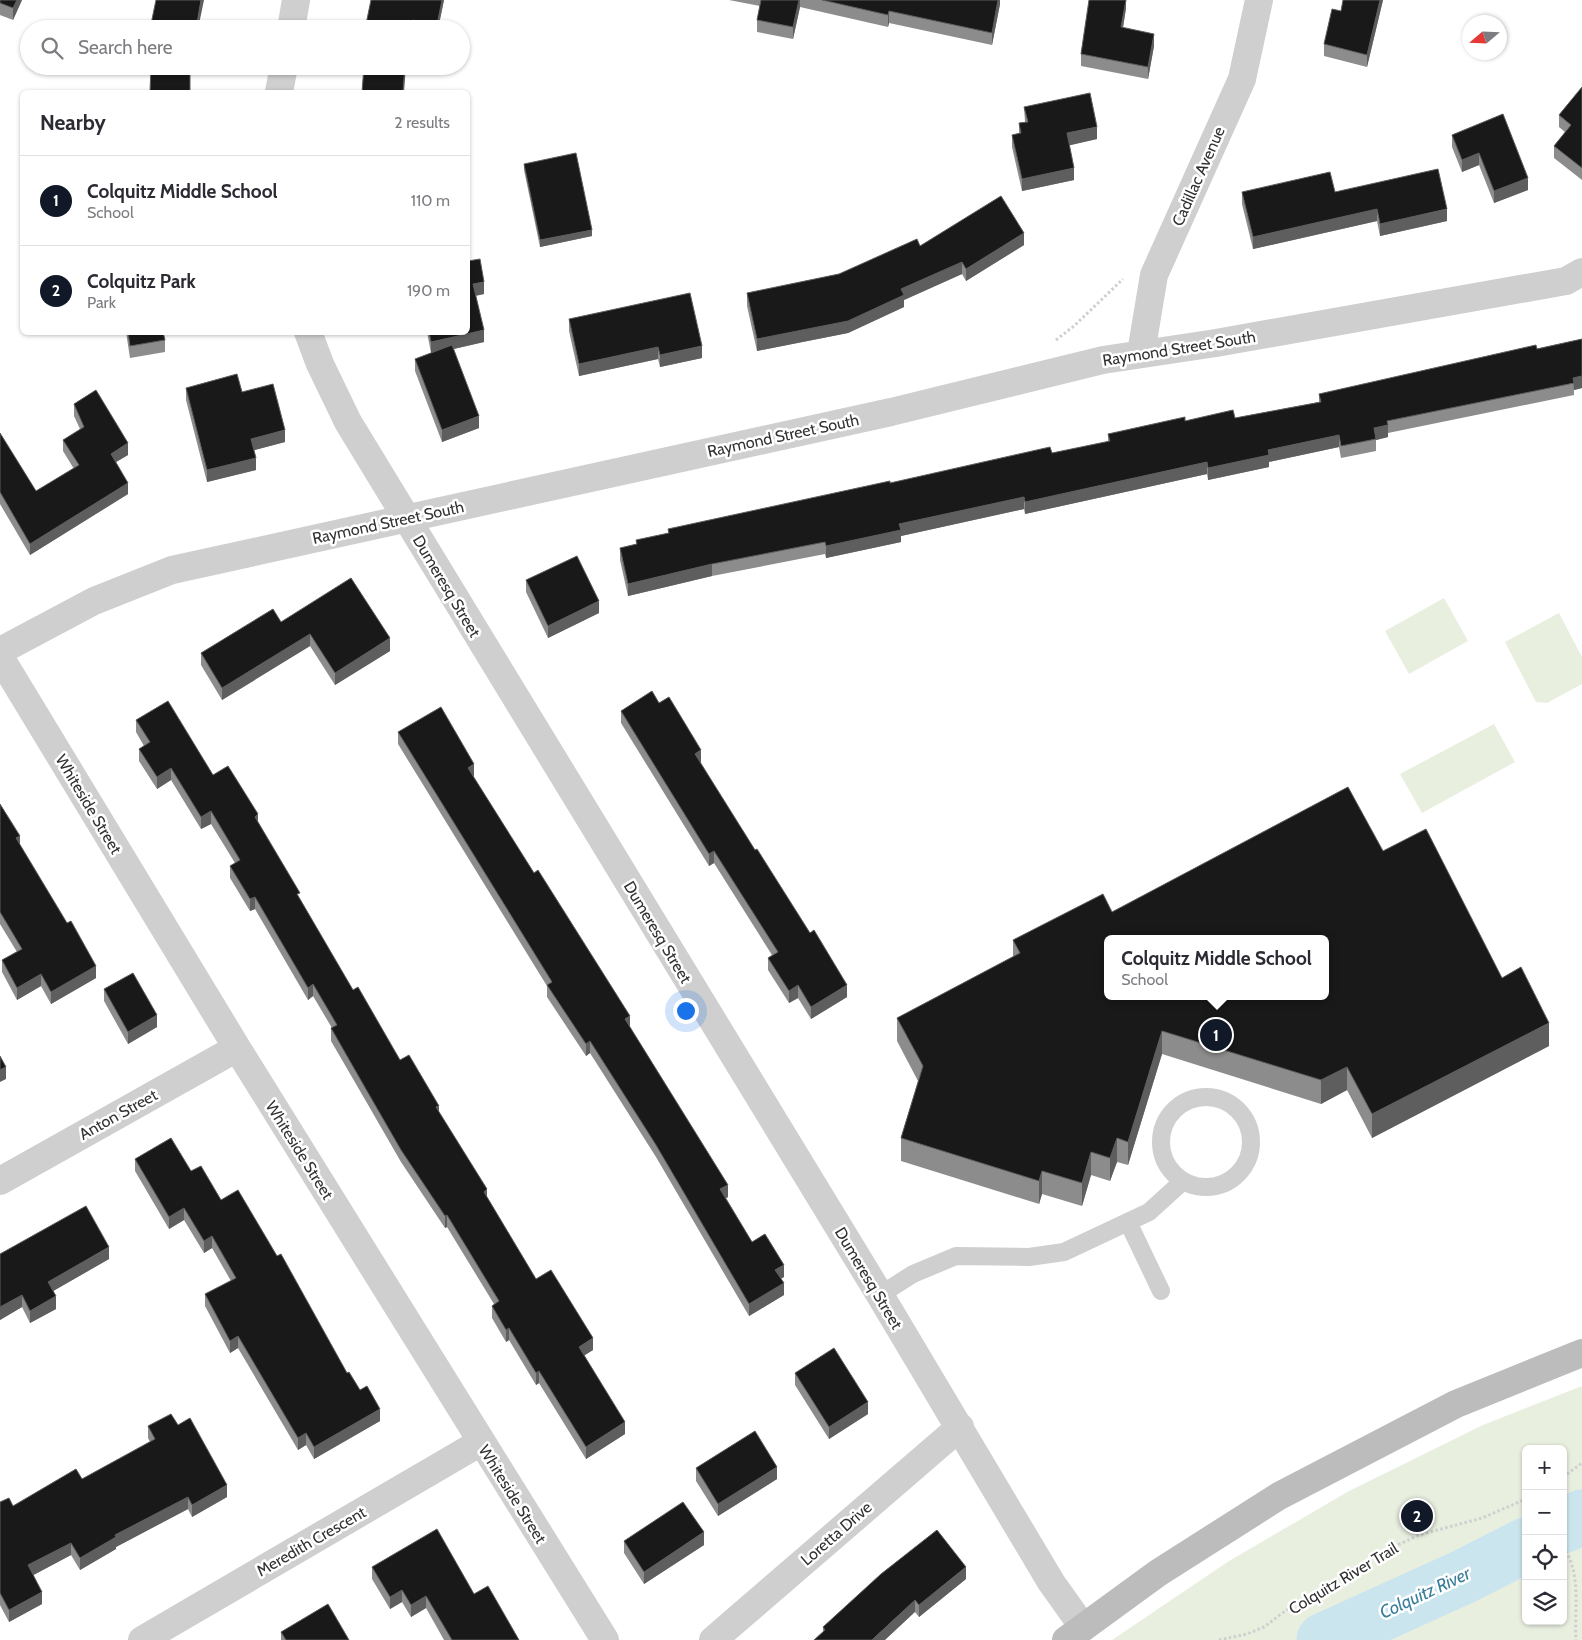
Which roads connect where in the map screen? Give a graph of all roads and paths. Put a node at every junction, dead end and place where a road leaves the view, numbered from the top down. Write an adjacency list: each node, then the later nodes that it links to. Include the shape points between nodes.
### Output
1 (296, 0): 3 (street)
2 (1259, 0): 10 (street, Cadillac Avenue, via 1242,79 1154,275)
3 (293, 20)
4 (282, 75): 5 (street)
5 (279, 90)
6 (1582, 272): 10 (street, Raymond Street South, via 1566,281)
7 (1126, 275): 9 (path, via 1074,326)
8 (309, 335): 11 (street, Dumeresq Street, via 348,422)
9 (1052, 342)
10 (1141, 353): 11 (street, Raymond Street South, via 891,412)
11 (406, 518): 12 (street, Raymond Street South, via 172,570 94,601); 19 (street, Dumeresq Street)
12 (0, 651)
13 (0, 657): 14 (street, Whiteside Street)
14 (236, 1048): 15 (street, Anton Street); 22 (street, Whiteside Street)
15 (0, 1181)
16 (1182, 1182): 16 (lane, via 1205,1188 1228,1183 1245,1166 1252,1143 1246,1120 1230,1103 1207,1096 1184,1102 1166,1119 1160,1142 1166,1165); 17 (lane, via 1149,1212)
17 (1128, 1222): 18 (lane); 19 (lane, via 1064,1252 1029,1257 956,1256 913,1274)
18 (1161, 1291)
19 (880, 1295): 21 (street, Dumeresq Street)
20 (1582, 1353): 27 (main road, via 1456,1404 1279,1496 1158,1573)
21 (960, 1427): 27 (street, Dumeresq Street, via 1051,1582); 30 (street, Loretta Drive)
22 (481, 1442): 28 (street, Meredith Crescent); 29 (street, Whiteside Street)
23 (1582, 1462): 24 (path)
24 (1567, 1474)
25 (1522, 1501): 31 (path, Colquitz River Trail, via 1482,1518 1419,1535 1374,1556 1297,1602 1264,1627)
26 (1567, 1555): 32 (path, via 1576,1589)
27 (1075, 1634)
28 (142, 1640)
29 (605, 1640)
30 (713, 1640)
31 (1220, 1640)
32 (1576, 1640)

